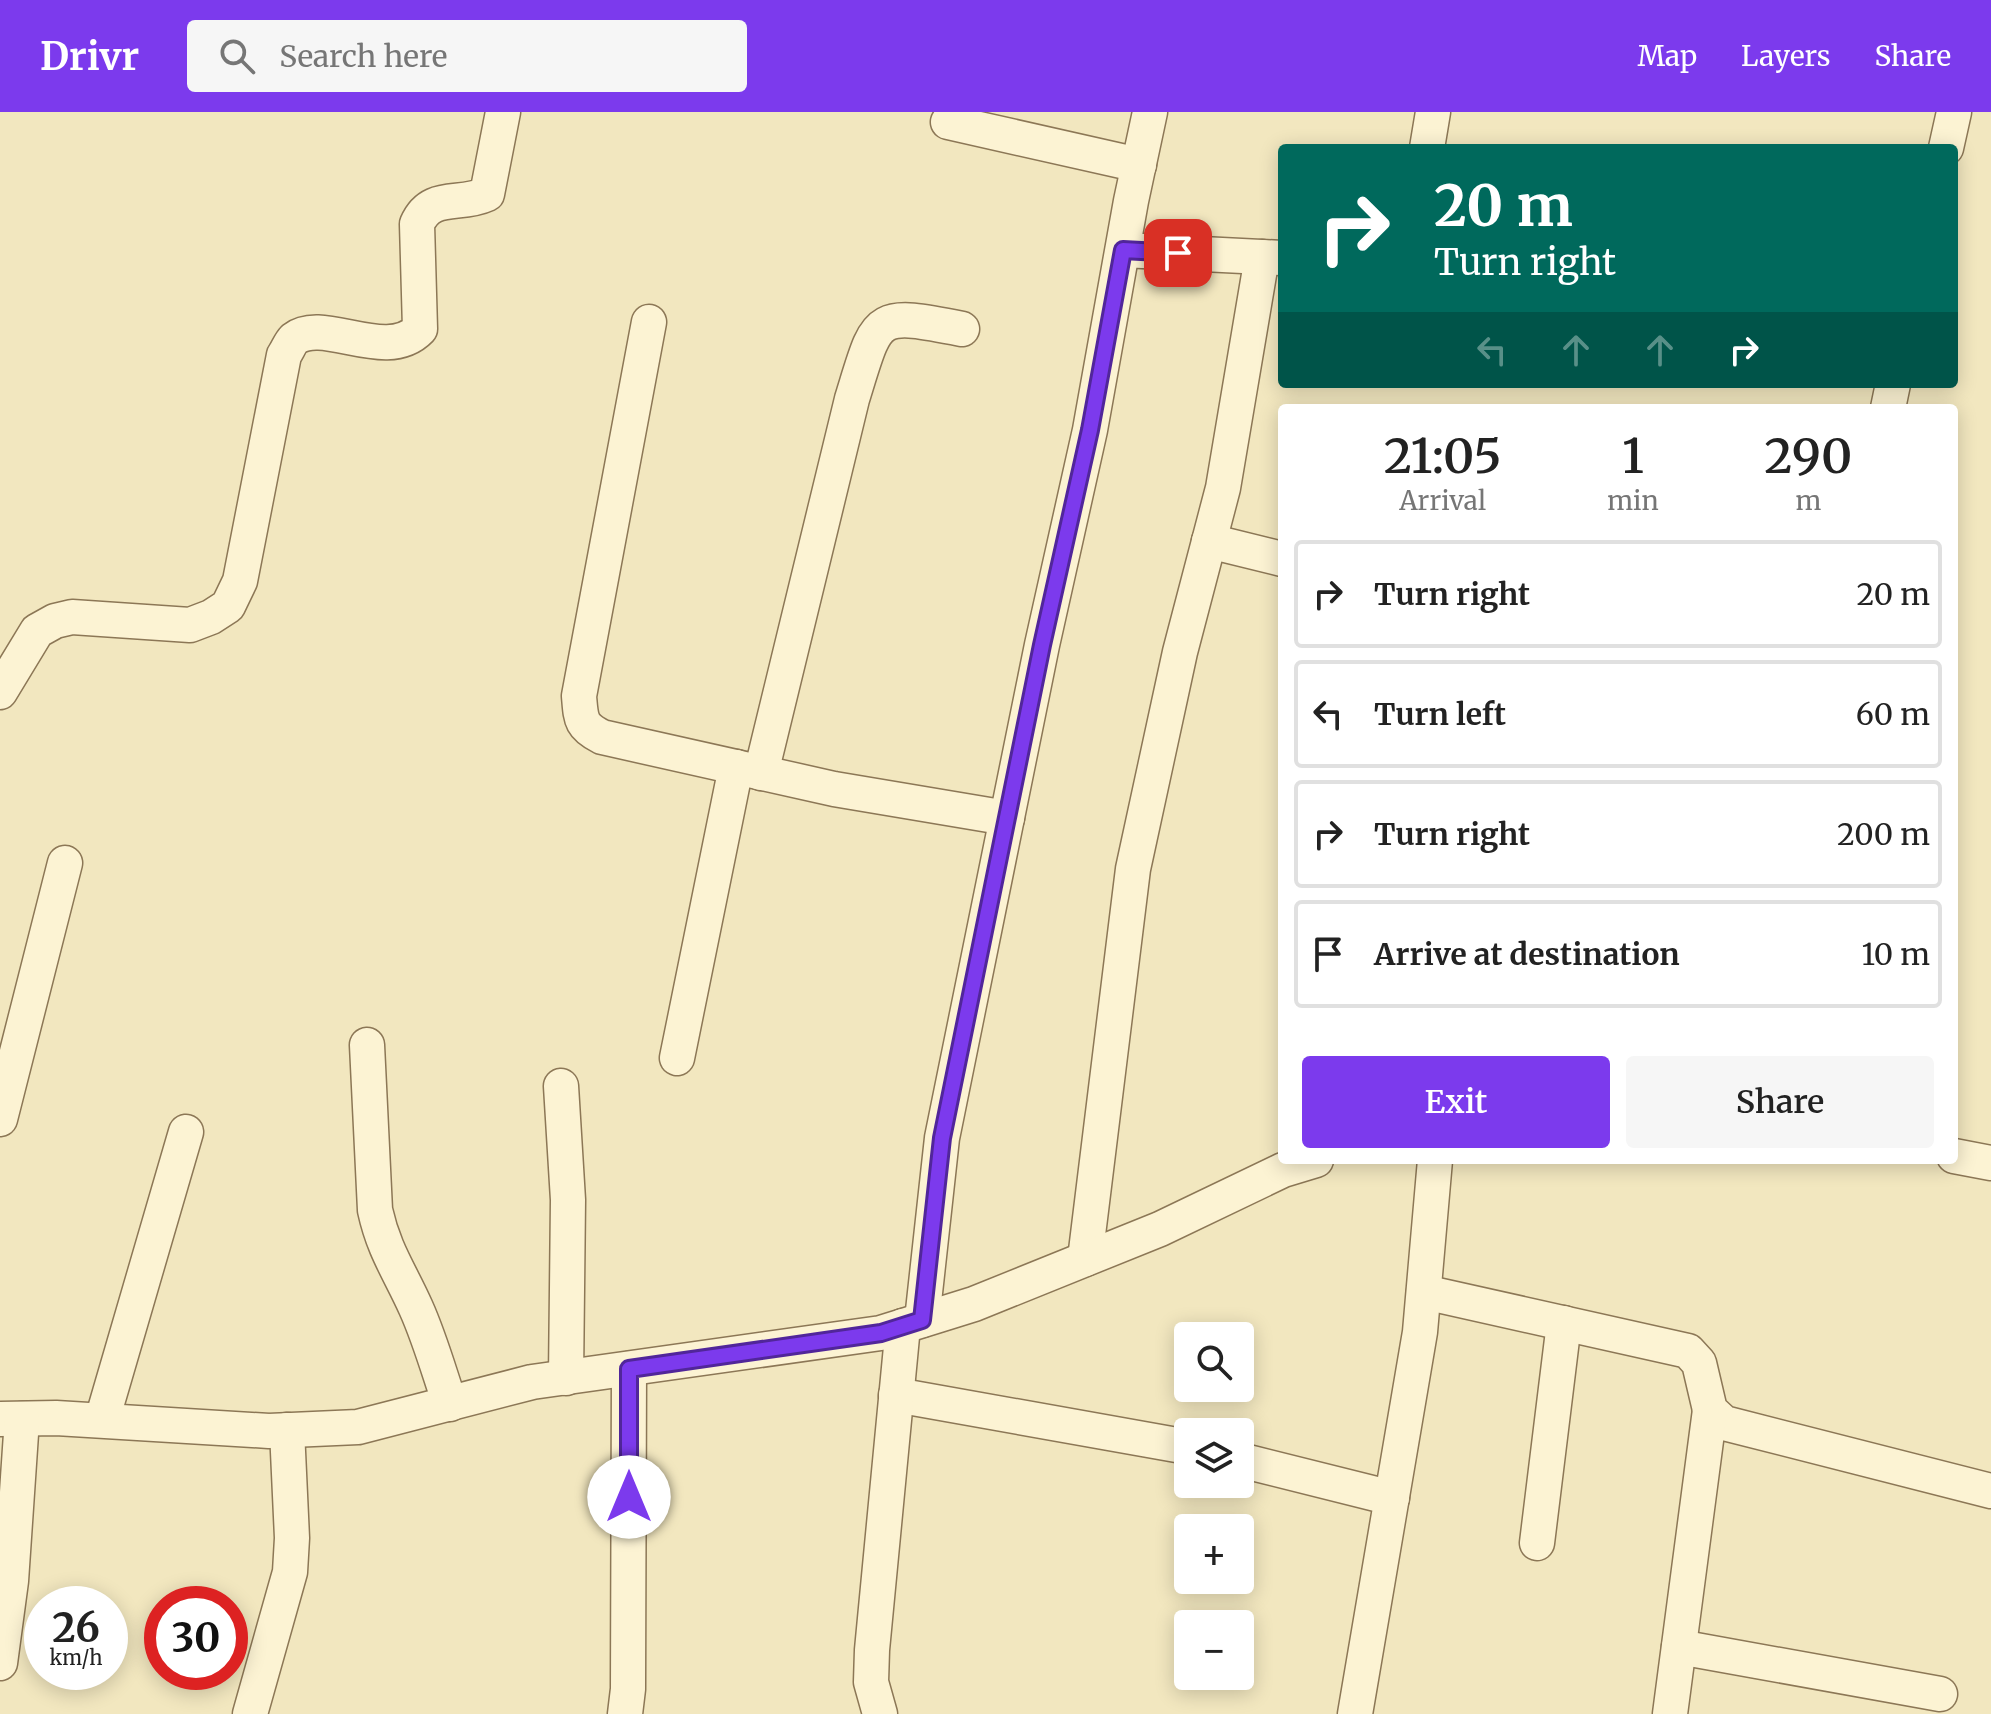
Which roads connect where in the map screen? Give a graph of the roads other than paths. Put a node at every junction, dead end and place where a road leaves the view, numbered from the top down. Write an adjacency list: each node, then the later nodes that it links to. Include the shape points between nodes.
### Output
1 (503, 112): 15 (street, via 487,194 435,203 424,209 417,224 420,329 410,339 390,343 311,333 294,339 284,355 240,581 228,606 190,625 72,617 55,621 37,631)
2 (1150, 112): 8 (street)
3 (1433, 112): 6 (street)
4 (1954, 112): 7 (street)
5 (948, 122): 8 (street)
6 (1428, 144)
7 (1947, 144)
8 (1139, 165): 9 (street)
9 (1123, 250): 10 (street); 17 (street)
10 (1272, 257): 13 (street)
11 (649, 322): 16 (street, via 579,696 581,719 602,737)
12 (962, 329): 16 (street, via 910,318 890,320 870,342)
13 (1209, 541): 14 (street); 28 (street, via 1133,869)
14 (1278, 558)
15 (0, 692)
16 (748, 770): 17 (street); 20 (street)
17 (1007, 818): 30 (street, via 942,1138)
18 (65, 863): 22 (street)
19 (367, 1045): 35 (street, via 380,1234 415,1306)
20 (677, 1058)
21 (561, 1086): 33 (street, via 568,1200)
22 (0, 1119)
23 (186, 1132): 38 (street)
24 (1958, 1157): 25 (street)
25 (1991, 1163)
26 (1303, 1164): 28 (street)
27 (1435, 1164): 29 (street)
28 (1085, 1259): 30 (street)
29 (1424, 1292): 31 (street); 43 (street)
30 (913, 1323): 32 (street, via 881,1333); 34 (street)
31 (1564, 1323): 36 (street, via 1688,1351 1699,1363); 44 (street)
32 (629, 1369): 33 (street); 49 (street)
33 (566, 1378): 35 (street)
34 (896, 1395): 40 (street); 50 (street, via 872,1650 871,1682)
35 (450, 1404): 39 (street, via 358,1427)
36 (1710, 1410): 42 (street, via 1736,1427); 45 (street)
37 (11, 1419): 38 (street); 46 (street, via 11,1581)
38 (102, 1420): 39 (street)
39 (287, 1430): 48 (street, via 290,1572)
40 (1174, 1445)
41 (1254, 1464): 43 (street)
42 (1991, 1491)
43 (1392, 1498): 51 (street)
44 (1537, 1543)
45 (1679, 1647): 47 (street); 52 (street)
46 (0, 1663)
47 (1940, 1694)
48 (250, 1714)
49 (625, 1714)
50 (880, 1714)
51 (1355, 1714)
52 (1670, 1714)

